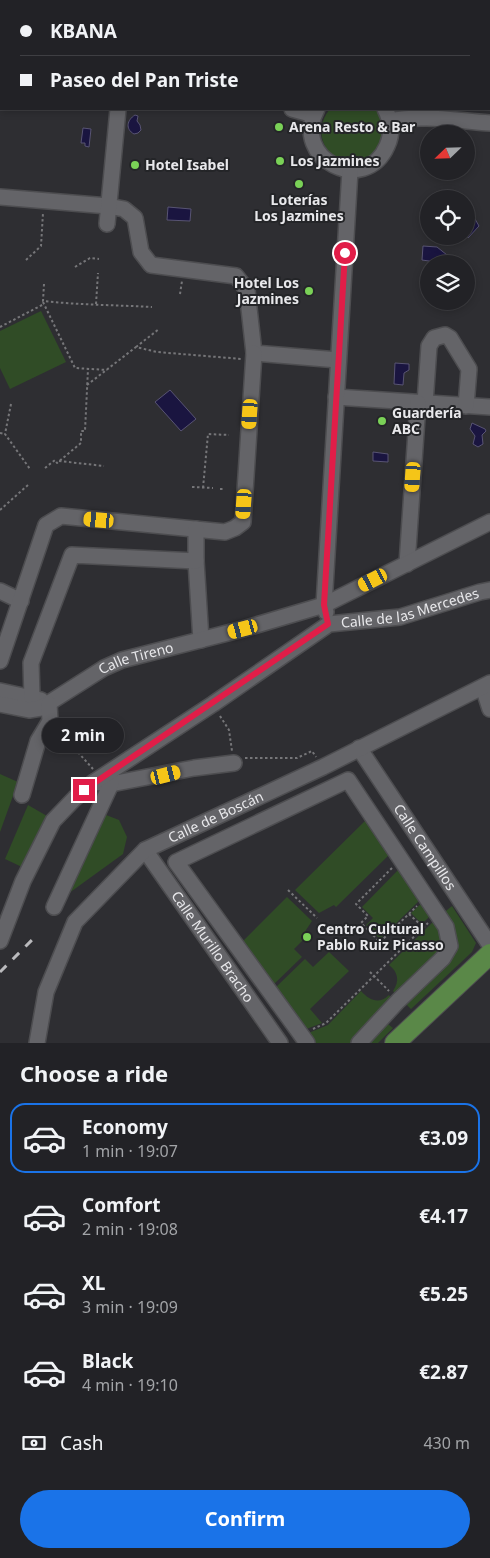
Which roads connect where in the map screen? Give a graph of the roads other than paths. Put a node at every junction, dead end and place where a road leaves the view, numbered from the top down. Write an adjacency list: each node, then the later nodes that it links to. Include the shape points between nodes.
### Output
1 (118, 110): 8 (street)
2 (300, 110): 3 (street)
3 (315, 112): 6 (street, via 311,132 318,152 333,166)
4 (387, 115): 5 (street); 6 (street, via 389,142 382,155 371,164)
5 (490, 123)
6 (350, 170): 11 (street)
7 (0, 197): 8 (street)
8 (108, 206): 9 (street); 10 (street, via 124,209 135,218 141,252 151,265 236,276 247,290)
9 (107, 224)
10 (254, 353): 11 (street); 17 (street, via 243,522 225,532 221,527)
11 (338, 360): 12 (street)
12 (336, 397): 13 (street); 23 (street)
13 (422, 403): 14 (street); 14 (street, via 428,346 434,338 445,335 470,369); 19 (street)
14 (466, 406): 15 (street)
15 (490, 407)
16 (490, 522): 19 (street, Calle Tireno)
17 (196, 529): 18 (street); 22 (street, via 100,514 61,516 46,525)
18 (196, 561): 25 (street); 29 (street, via 72,555 31,663)
19 (407, 564): 23 (street, Calle Tireno)
20 (490, 590): 24 (street, Calle de las Mercedes, via 400,617)
21 (0, 591): 22 (street)
22 (21, 601): 26 (street)
23 (324, 605): 24 (street); 25 (street, Calle Tireno)
24 (328, 624): 36 (street)
25 (201, 640): 31 (street, Calle Tireno, via 122,660)
26 (0, 661)
27 (486, 685): 32 (street); 33 (street, Calle de Boscán)
28 (0, 691): 29 (street)
29 (32, 698): 31 (street)
30 (0, 704): 31 (street, via 29,710)
31 (49, 704): 38 (street, via 50,721 38,741)
32 (490, 708)
33 (359, 748): 35 (street, Calle Campillos); 39 (street, Calle de Boscán)
34 (234, 763): 36 (street)
35 (375, 772): 37 (street); 44 (street, Calle Campillos)
36 (102, 781): 42 (street); 43 (street, via 75,798 52,821 23,881)
37 (355, 791): 40 (street, via 348,780 176,862); 50 (street, via 446,927 450,946 444,958)
38 (22, 794)
39 (144, 850): 41 (street, Calle Murillo Bracho); 48 (street, Calle de Boscán, via 75,922 46,992)
40 (180, 868): 41 (street); 47 (street)
41 (165, 880): 49 (street, Calle Murillo Bracho)
42 (54, 907)
43 (0, 941)
44 (490, 945)
45 (490, 954): 46 (main road)
46 (482, 970): 51 (main road)
47 (304, 1039)
48 (41, 1040)
49 (280, 1043)
50 (359, 1043)
51 (395, 1043)

